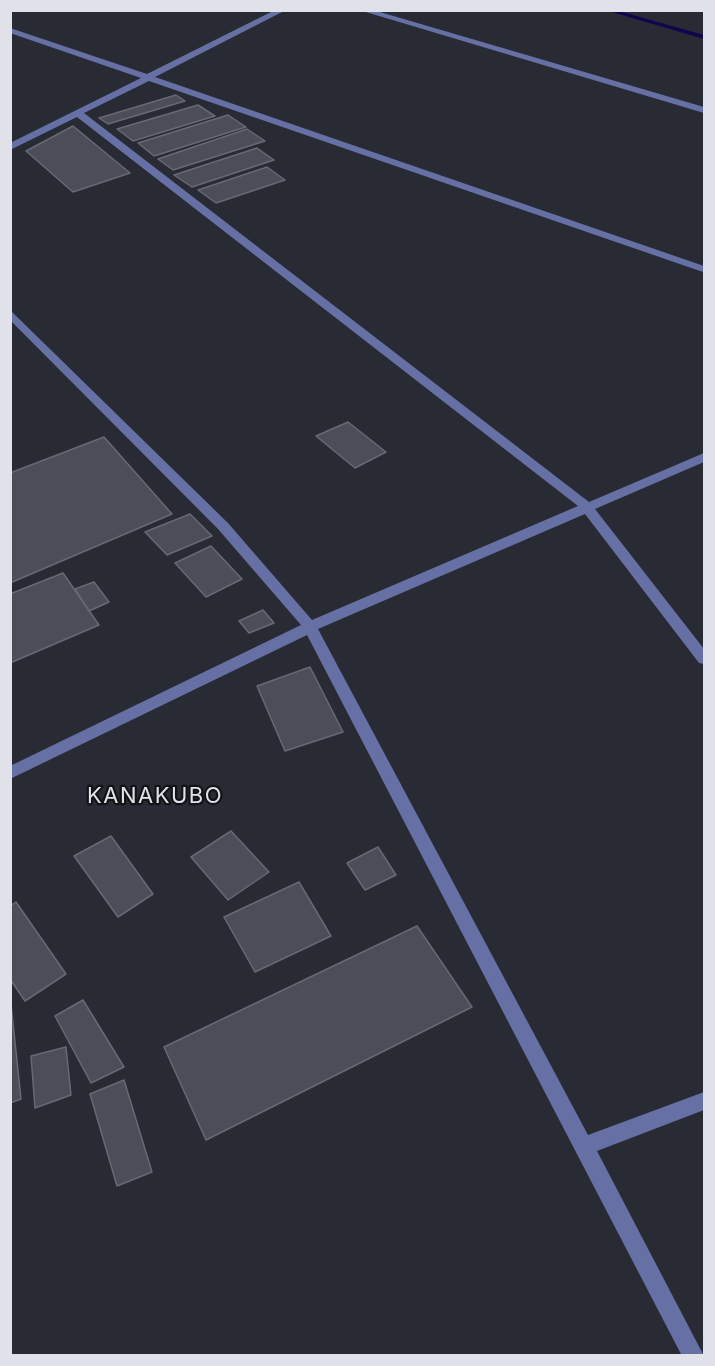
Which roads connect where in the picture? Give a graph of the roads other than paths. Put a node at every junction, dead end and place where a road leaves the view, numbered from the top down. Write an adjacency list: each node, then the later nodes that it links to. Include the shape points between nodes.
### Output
1 (282, 10): 4 (street)
2 (363, 10): 5 (street)
3 (10, 30): 4 (street)
4 (149, 77): 6 (street); 8 (street)
5 (705, 110)
6 (78, 113): 7 (street); 11 (street)
7 (10, 147)
8 (705, 269)
9 (10, 313): 12 (street, via 223,526)
10 (705, 457): 11 (street)
11 (586, 506): 12 (street); 13 (street)
12 (310, 627): 14 (street); 16 (street)
13 (705, 658)
14 (10, 773)
15 (705, 1101): 16 (street)
16 (583, 1147): 17 (street)
17 (694, 1356)

